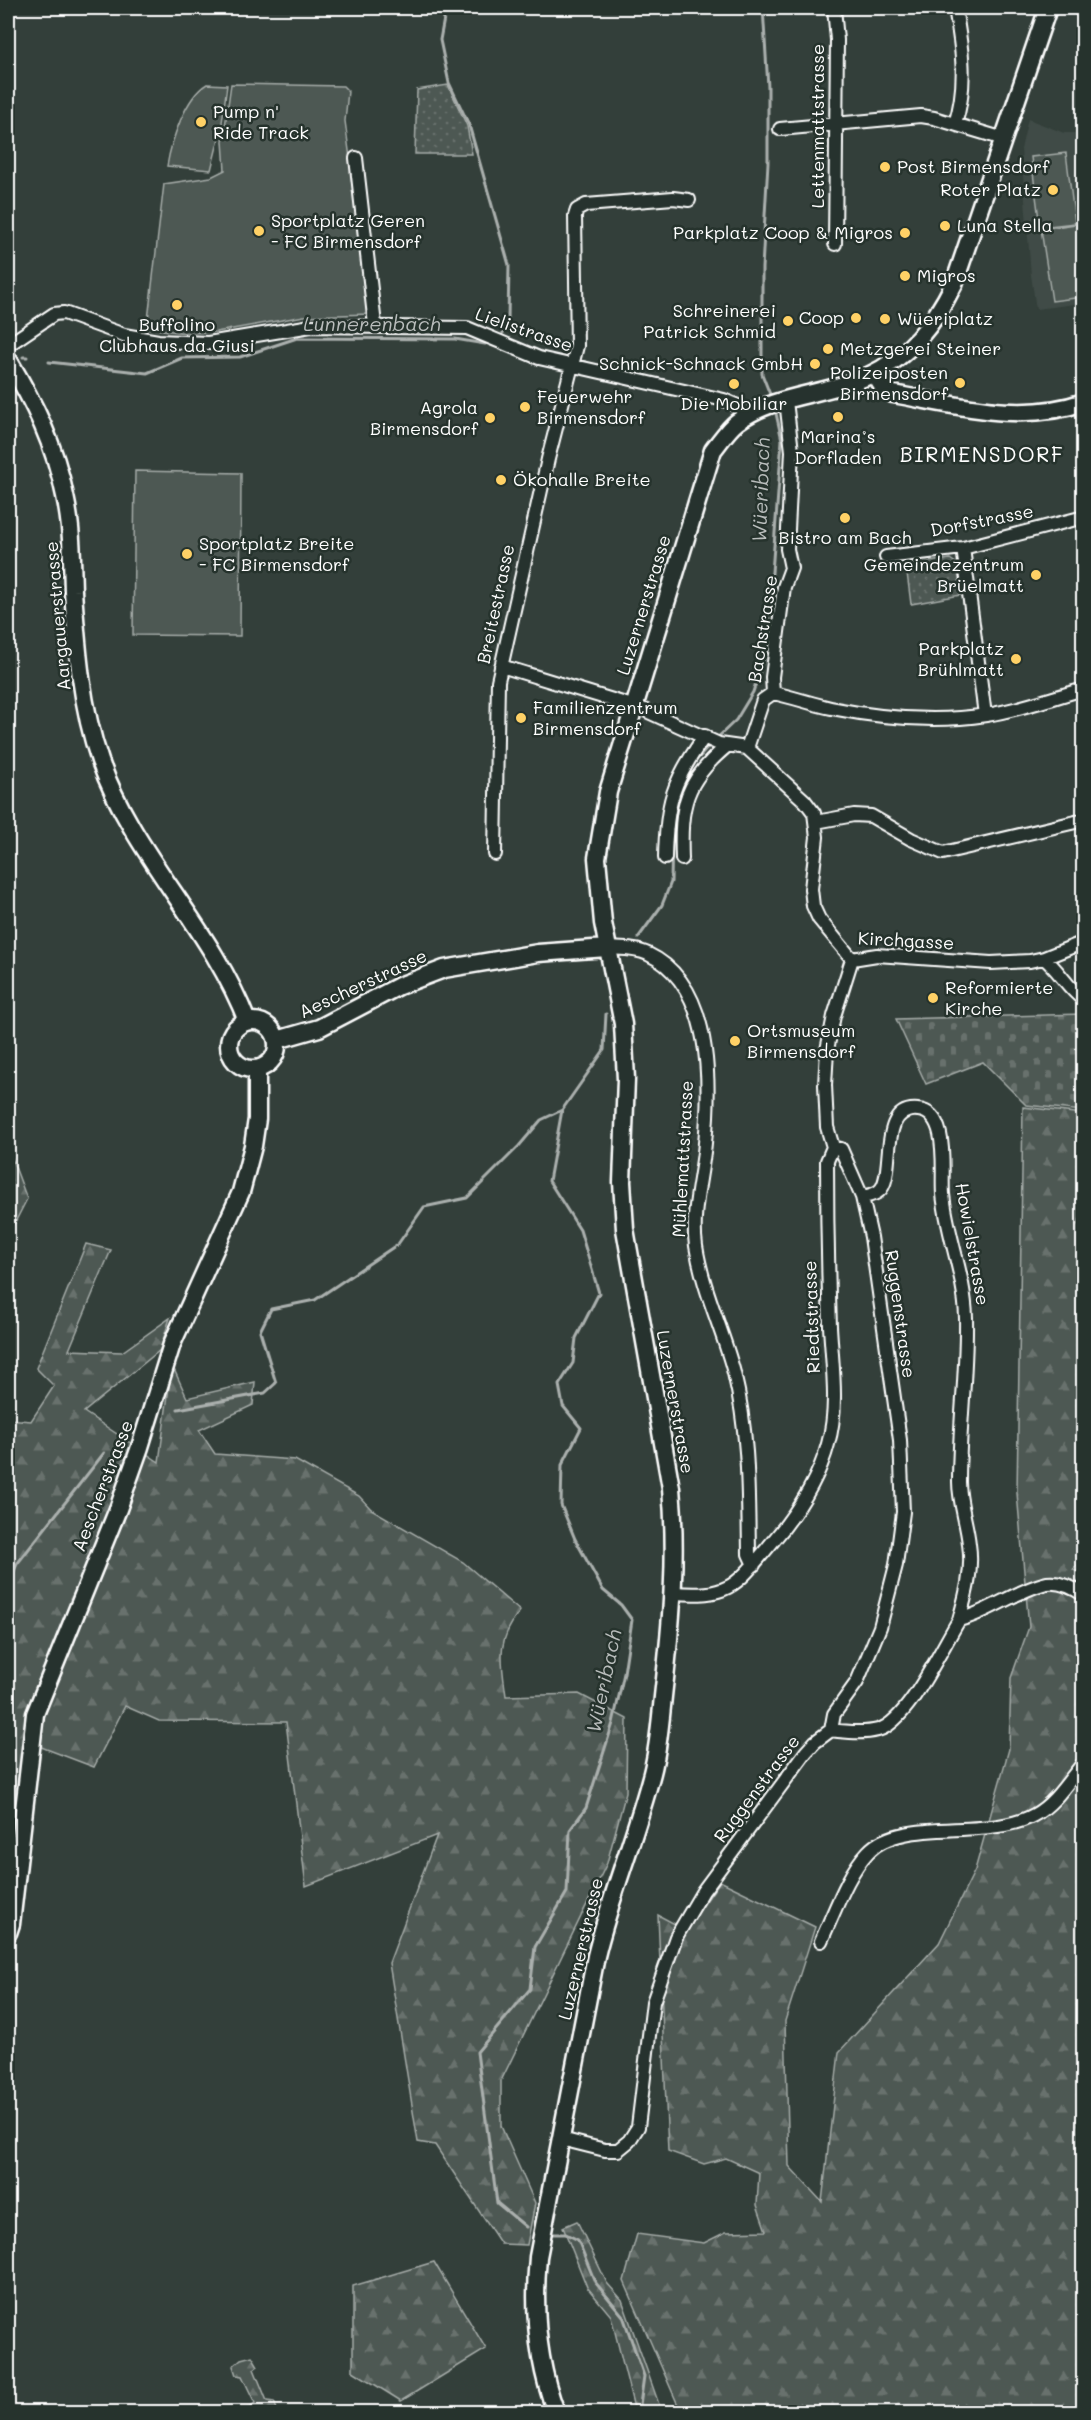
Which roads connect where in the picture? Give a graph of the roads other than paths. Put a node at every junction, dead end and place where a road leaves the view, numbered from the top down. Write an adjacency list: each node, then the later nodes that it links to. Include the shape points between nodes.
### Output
1 (834, 8): 5 (street, Lettenmattstrasse)
2 (955, 8): 4 (street, via 964,81)
3 (1048, 8): 7 (main road, Luzernerstrasse)
4 (955, 124): 5 (street, via 918,116); 7 (street)
5 (836, 125): 6 (street); 10 (street, Lettenmattstrasse)
6 (780, 129)
7 (1004, 139): 15 (main road, Luzernerstrasse, via 964,259 942,309 914,344)
8 (356, 158): 11 (street)
9 (689, 200): 14 (street, Breitestrasse, via 586,205 577,210 577,346)
10 (835, 244)
11 (375, 325): 12 (street, Lielistrasse, via 311,326 208,343 124,335 64,313 54,314); 14 (street, Lielistrasse, via 468,328 527,354)
12 (8, 345)
13 (8, 359): 39 (main road, Aargauerstrasse, via 48,433 66,497 78,657 100,760 129,824 221,965)
14 (571, 366): 18 (street, Lielistrasse, via 724,400 738,406); 22 (street, Breitestrasse)
15 (874, 373): 16 (main road, via 884,389 893,394 998,412 1044,412); 17 (main road, Luzernerstrasse)
16 (1083, 402)
17 (776, 404): 18 (main road, Luzernerstrasse); 24 (street, Bachstrasse, via 792,451 787,549 791,568 784,587)
18 (747, 416): 25 (main road, Luzernerstrasse, via 713,450)
19 (1083, 517): 20 (street, Dorfstrasse)
20 (963, 548): 21 (street, Dorfstrasse); 26 (street)
21 (886, 557)
22 (501, 666): 25 (street); 31 (street, Breitestrasse, via 496,709)
23 (1083, 689): 26 (street)
24 (773, 693): 26 (street, via 889,717 945,719); 28 (street, Bachstrasse, via 763,700)
25 (634, 706): 27 (street); 35 (main road, Luzernerstrasse, via 608,792 598,846 597,875)
26 (985, 715)
27 (715, 741): 28 (street); 32 (street, via 688,759 671,797); 33 (street, via 687,795 681,829)
28 (747, 748): 30 (street, via 805,801)
29 (1083, 820): 30 (street, via 943,853 871,816)
30 (816, 822): 37 (street, Kirchgasse, via 813,906)
31 (495, 854)
32 (665, 858)
33 (682, 859)
34 (1083, 942): 36 (street, Kirchgasse)
35 (607, 948): 40 (main road, Aescherstrasse, via 538,953 444,969 399,986 319,1028); 44 (street, Mühlemattstrasse, via 637,950 656,958 687,988 695,1006 706,1067 707,1110 694,1212 696,1243 702,1280 734,1373 742,1413 749,1554); 45 (main road, Luzernerstrasse, via 623,1024 625,1229 671,1488)
36 (1044, 958): 37 (street, Kirchgasse, via 1006,963 878,955); 38 (street)
37 (852, 959): 42 (street, Riedtstrasse, via 827,1050 827,1127)
38 (1083, 1000)
39 (247, 1021): 40 (main road, via 266,1024); 41 (main road, via 229,1039 230,1053 238,1064)
40 (277, 1040): 41 (main road, via 273,1059)
41 (257, 1069): 50 (main road, Aescherstrasse, via 257,1119 241,1192 172,1344 118,1509 34,1714)
42 (833, 1147): 43 (street, Ruggenstrasse, via 841,1149); 44 (street, Riedtstrasse, via 827,1161 834,1414 816,1476 781,1532)
43 (862, 1197): 47 (street, Howielstrasse, via 879,1191 885,1183 891,1134 898,1118 909,1111 928,1113 936,1120 941,1134 943,1195 966,1317 959,1484 970,1546 969,1586); 48 (street, Ruggenstrasse, via 900,1440 903,1512 896,1565 880,1627 857,1682 834,1714)
44 (754, 1564): 45 (street, Riedtstrasse, via 734,1585 716,1593)
45 (674, 1593): 52 (main road, Luzernerstrasse, via 657,1750 596,1956)
46 (1083, 1594): 47 (street, via 1063,1584 1044,1584)
47 (959, 1620): 48 (street, via 905,1710 893,1723 877,1730)
48 (831, 1730): 52 (street, Ruggenstrasse, via 806,1752 703,1891 676,1936 653,2002 642,2107 638,2127 629,2141 618,2150 605,2150)
49 (1083, 1762): 51 (street, via 1053,1800 1021,1822 885,1839 868,1851 857,1867)
50 (9, 1929)
51 (821, 1941)
52 (561, 2139): 53 (main road, Luzernerstrasse, via 534,2298 540,2355)
53 (556, 2412)

